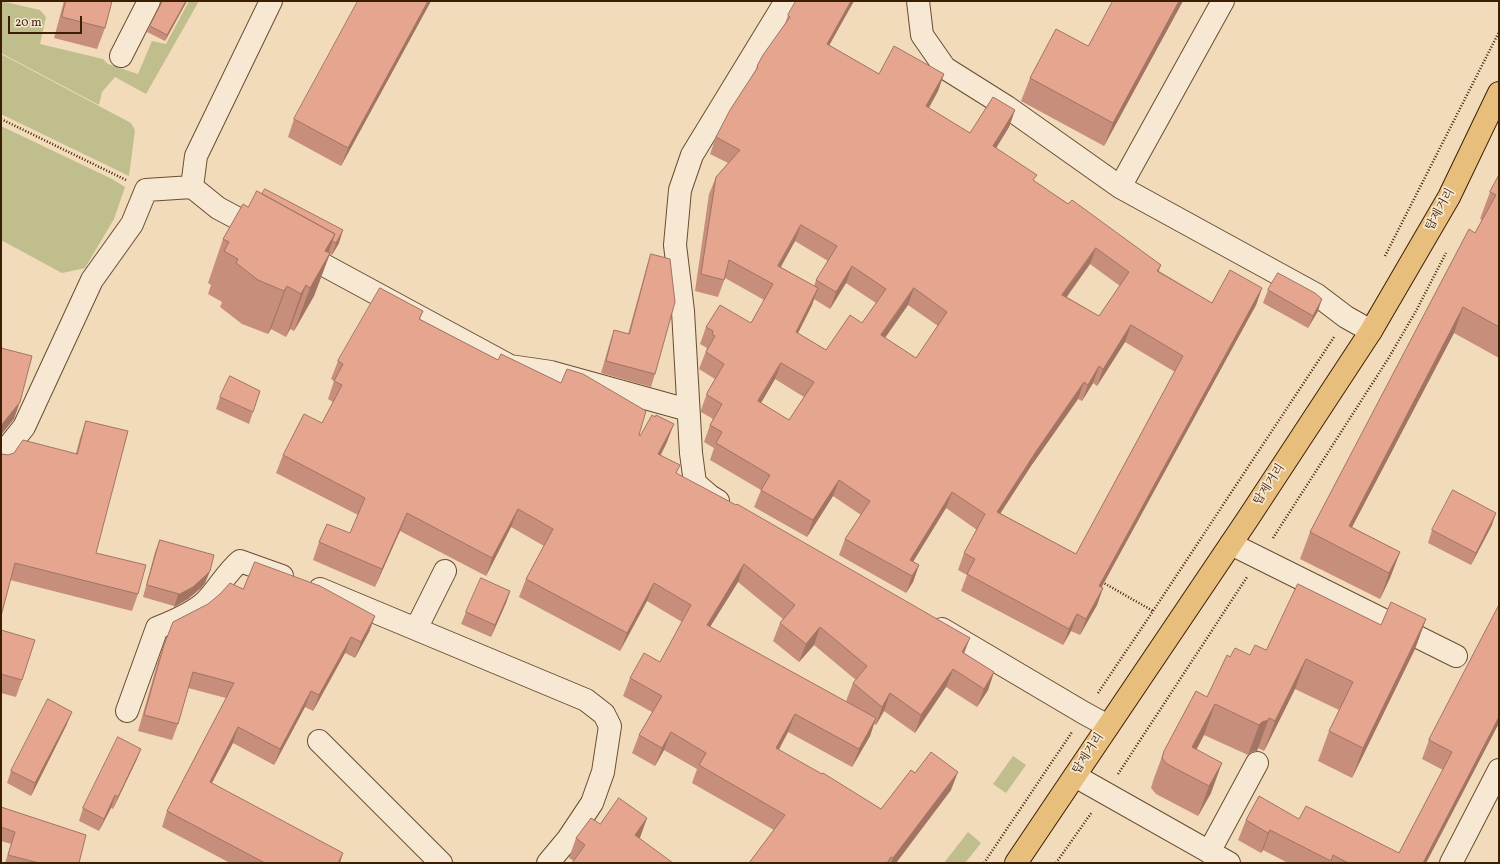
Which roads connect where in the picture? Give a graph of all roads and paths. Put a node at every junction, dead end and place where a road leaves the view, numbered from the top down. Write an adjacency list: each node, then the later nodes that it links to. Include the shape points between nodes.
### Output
1 (150, 1): 7 (street)
2 (271, 1): 10 (street, via 196,156)
3 (786, 1): 17 (street, via 692,156 680,190 675,245 683,311)
4 (918, 1): 11 (street, via 922,35 945,68 1007,107)
5 (1223, 1): 11 (street)
6 (1499, 32): 14 (path)
7 (121, 56)
8 (1499, 93): 16 (main road, 탑제거리, via 1449,197)
9 (1, 119): 12 (path)
10 (192, 187): 12 (street); 17 (street, via 218,208 510,366 551,372)
11 (1120, 187): 15 (street, via 1317,295)
12 (146, 190): 18 (street, via 132,224 92,280 24,427)
13 (1449, 248): 21 (path, via 1388,359)
14 (1385, 256)
15 (1346, 317): 16 (street); 24 (path)
16 (1371, 330): 20 (main road, 탑제거리)
17 (688, 410): 19 (street, via 695,483 710,496)
18 (1, 460)
19 (738, 512)
20 (1231, 544): 21 (street); 30 (main road, 탑제거리)
21 (1260, 559): 27 (street); 35 (path)
22 (445, 571): 26 (street)
23 (1100, 581): 24 (path)
24 (1153, 612): 29 (path)
25 (924, 618): 29 (street)
26 (416, 629): 28 (street, via 322,590 240,561 206,602 178,620 157,628); 38 (street, via 586,700 604,714 610,726 603,772 592,803)
27 (1456, 656)
28 (127, 712)
29 (1084, 714): 30 (street); 39 (path)
30 (1108, 726): 34 (main road, 탑제거리)
31 (319, 741): 37 (street)
32 (1257, 763): 36 (street)
33 (1499, 770): 43 (street)
34 (1075, 776): 35 (street); 40 (main road, 탑제거리)
35 (1106, 793): 36 (street); 41 (path)
36 (1209, 852): 42 (street)
37 (440, 863)
38 (548, 863)
39 (984, 863)
40 (1016, 863)
41 (1056, 863)
42 (1229, 863)
43 (1451, 863)

